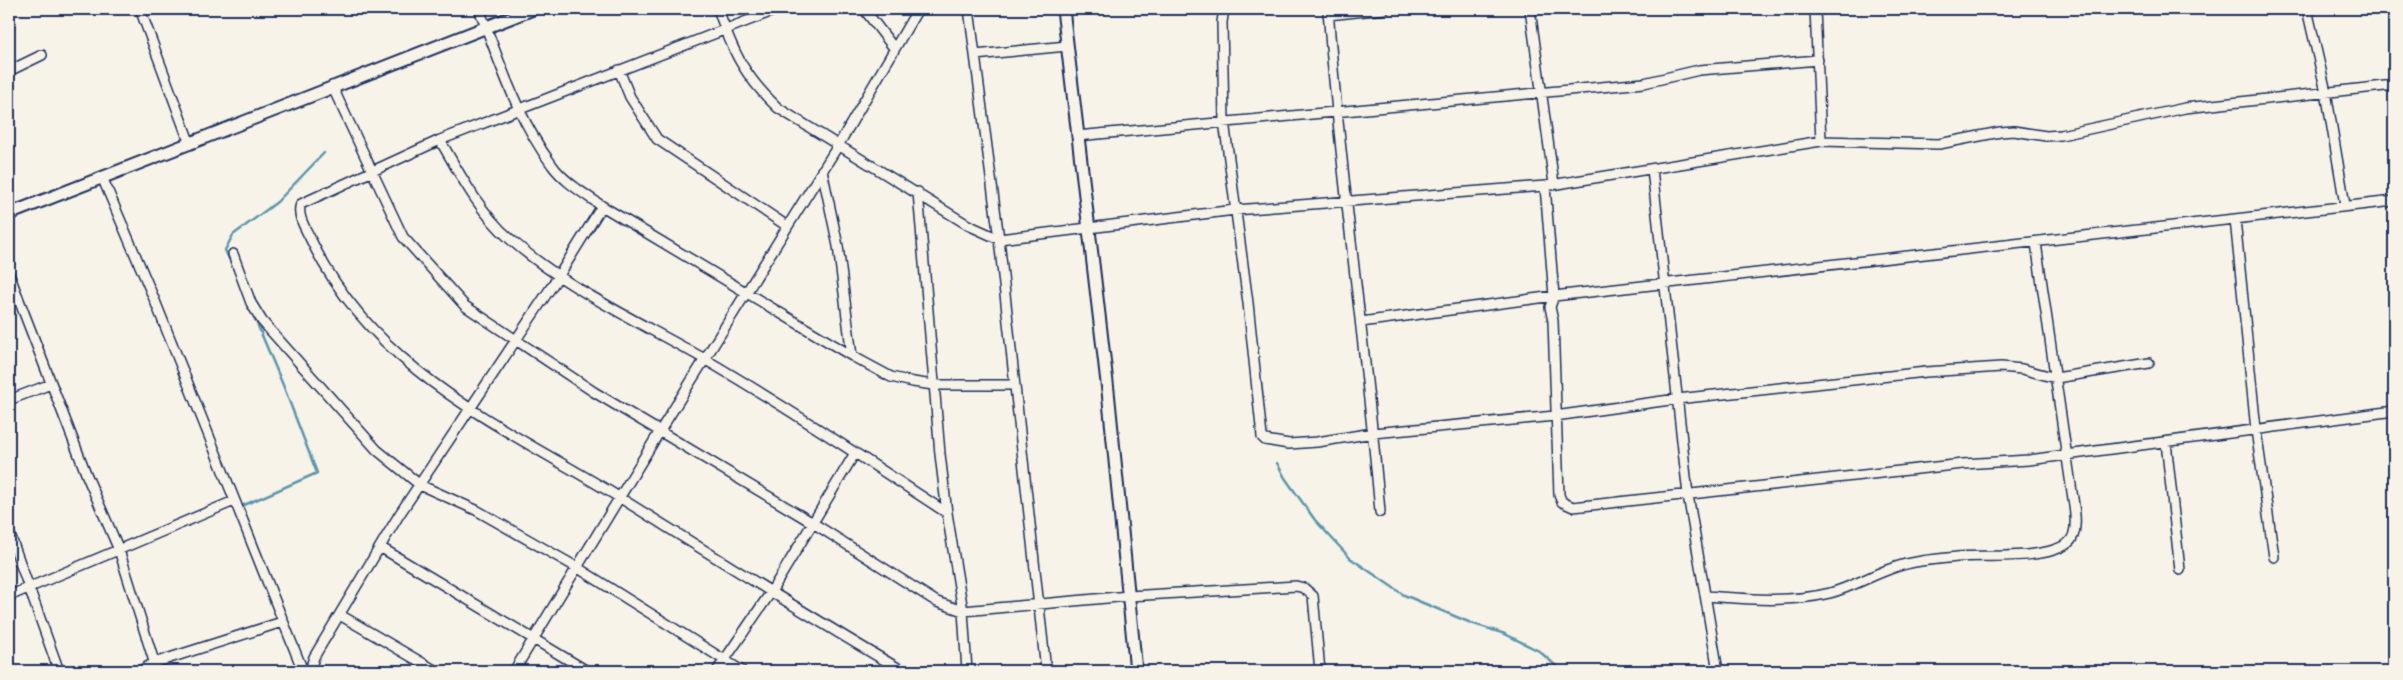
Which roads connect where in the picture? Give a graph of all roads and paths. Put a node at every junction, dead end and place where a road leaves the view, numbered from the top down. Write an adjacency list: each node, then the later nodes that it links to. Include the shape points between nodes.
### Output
1 (140, 9): 35 (street)
2 (479, 9): 16 (street)
3 (533, 9): 16 (main road)
4 (718, 9): 17 (street)
5 (778, 9): 17 (street)
6 (864, 9): 19 (street)
7 (918, 9): 19 (street)
8 (969, 9): 21 (street)
9 (1063, 9): 18 (main road)
10 (1224, 9): 31 (street)
11 (1385, 9): 15 (street)
12 (1530, 9): 28 (street)
13 (1815, 9): 22 (street)
14 (2307, 9): 27 (street)
15 (1327, 10): 30 (street)
16 (486, 27): 26 (main road); 29 (street)
17 (725, 29): 23 (street); 36 (street, via 745,72 759,90 778,108)
18 (1067, 46): 21 (street); 32 (main road)
19 (894, 48): 36 (street)
20 (42, 55): 24 (street)
21 (975, 55): 52 (street)
22 (1818, 60): 28 (street, via 1699,70 1644,83); 34 (street)
23 (619, 70): 29 (street); 50 (street, via 630,97 657,139)
24 (9, 71)
25 (2394, 85): 27 (street)
26 (332, 86): 35 (main road); 39 (street)
27 (2326, 92): 34 (street, via 2184,108 2061,136 2014,131 1939,144); 45 (street)
28 (1541, 94): 30 (street); 41 (street)
29 (519, 109): 33 (street); 46 (street, via 552,166 574,187)
30 (1336, 110): 31 (street); 43 (street)
31 (1224, 121): 32 (street); 47 (street)
32 (1077, 136): 51 (main road)
33 (440, 140): 39 (street); 56 (street, via 470,189 503,232)
34 (1821, 141): 37 (street)
35 (190, 144): 40 (main road)
36 (839, 144): 38 (street); 42 (street)
37 (1652, 169): 41 (street); 57 (street, via 1660,222)
38 (822, 170): 50 (street); 62 (street, via 838,246)
39 (372, 171): 61 (street, via 403,237 426,265 465,306); 71 (street, via 301,204 298,209 300,217 341,292 376,332 424,378)
40 (102, 177): 48 (main road); 83 (street)
41 (1549, 185): 43 (street); 59 (street)
42 (918, 192): 52 (street, via 968,225); 67 (street)
43 (1346, 200): 47 (street); 60 (street)
44 (2394, 201): 45 (street)
45 (2345, 205): 49 (street)
46 (602, 206): 56 (street); 58 (street)
47 (1235, 210): 51 (street); 76 (street, via 1262,437 1289,444)
48 (9, 214)
49 (2235, 219): 53 (street); 74 (street)
50 (787, 226): 58 (street)
51 (1089, 229): 52 (street); 96 (main road)
52 (999, 239): 68 (street)
53 (2036, 243): 57 (street); 65 (street)
54 (233, 254): 80 (street, via 251,304 262,321 377,450)
55 (9, 274): 66 (street)
56 (558, 277): 61 (street); 63 (street)
57 (1663, 283): 59 (street); 69 (street)
58 (746, 293): 62 (street); 63 (street)
59 (1554, 296): 60 (street); 73 (street, via 1550,307)
60 (1361, 322): 76 (street)
61 (516, 341): 71 (street); 75 (street)
62 (852, 356): 67 (street, via 890,376)
63 (706, 360): 75 (street); 78 (street)
64 (2149, 363): 65 (street)
65 (2056, 378): 69 (street, via 2000,367 1954,369); 79 (street)
66 (51, 384): 70 (street); 89 (street)
67 (933, 385): 68 (street); 85 (street)
68 (1014, 385): 98 (street)
69 (1677, 399): 73 (street); 81 (street)
70 (9, 400)
71 (471, 410): 80 (street); 82 (street)
72 (2394, 411): 74 (street)
73 (1556, 416): 76 (street); 81 (street, via 1559,495 1566,505 1573,507)
74 (2256, 430): 77 (street); 90 (street)
75 (660, 431): 82 (street); 86 (street)
76 (1373, 433): 84 (street)
77 (2166, 442): 79 (street); 92 (street)
78 (855, 453): 85 (street); 86 (street)
79 (2067, 455): 81 (street); 97 (street, via 2075,527 2070,542 2058,550 1904,564 1837,591 1802,598 1763,600)
80 (420, 485): 88 (street); 91 (street, via 476,510)
81 (1688, 495): 97 (street)
82 (621, 498): 91 (street); 94 (street)
83 (234, 501): 89 (street); 101 (street)
84 (1380, 512)
85 (946, 513): 99 (street)
86 (812, 523): 94 (street); 99 (street, via 937,602)
87 (9, 532): 93 (street)
88 (380, 547): 100 (street); 102 (street)
89 (120, 550): 93 (street); 104 (street)
90 (2274, 557)
91 (578, 568): 102 (street); 103 (street)
92 (2180, 570)
93 (30, 588): 95 (street); 105 (street)
94 (771, 592): 103 (street); 114 (street)
95 (9, 596)
96 (1129, 596): 98 (street); 117 (main road); 118 (street, via 1284,586 1304,588 1313,596 1316,607)
97 (1706, 596): 121 (street)
98 (1038, 603): 99 (street); 116 (street)
99 (963, 612): 115 (street)
100 (340, 615): 108 (street, via 314,658); 109 (street)
101 (282, 622): 104 (street); 107 (street)
102 (535, 639): 110 (street); 111 (street)
103 (723, 660): 112 (street); 113 (street)
104 (156, 667): 106 (street)
105 (59, 671)
106 (140, 671)
107 (303, 671)
108 (310, 671)
109 (436, 671)
110 (514, 671)
111 (586, 671)
112 (716, 671)
113 (742, 671)
114 (903, 671)
115 (967, 671)
116 (1046, 671)
117 (1136, 671)
118 (1320, 671)
119 (1492, 671): 120 (street)
120 (1498, 671)
121 (1718, 671)

